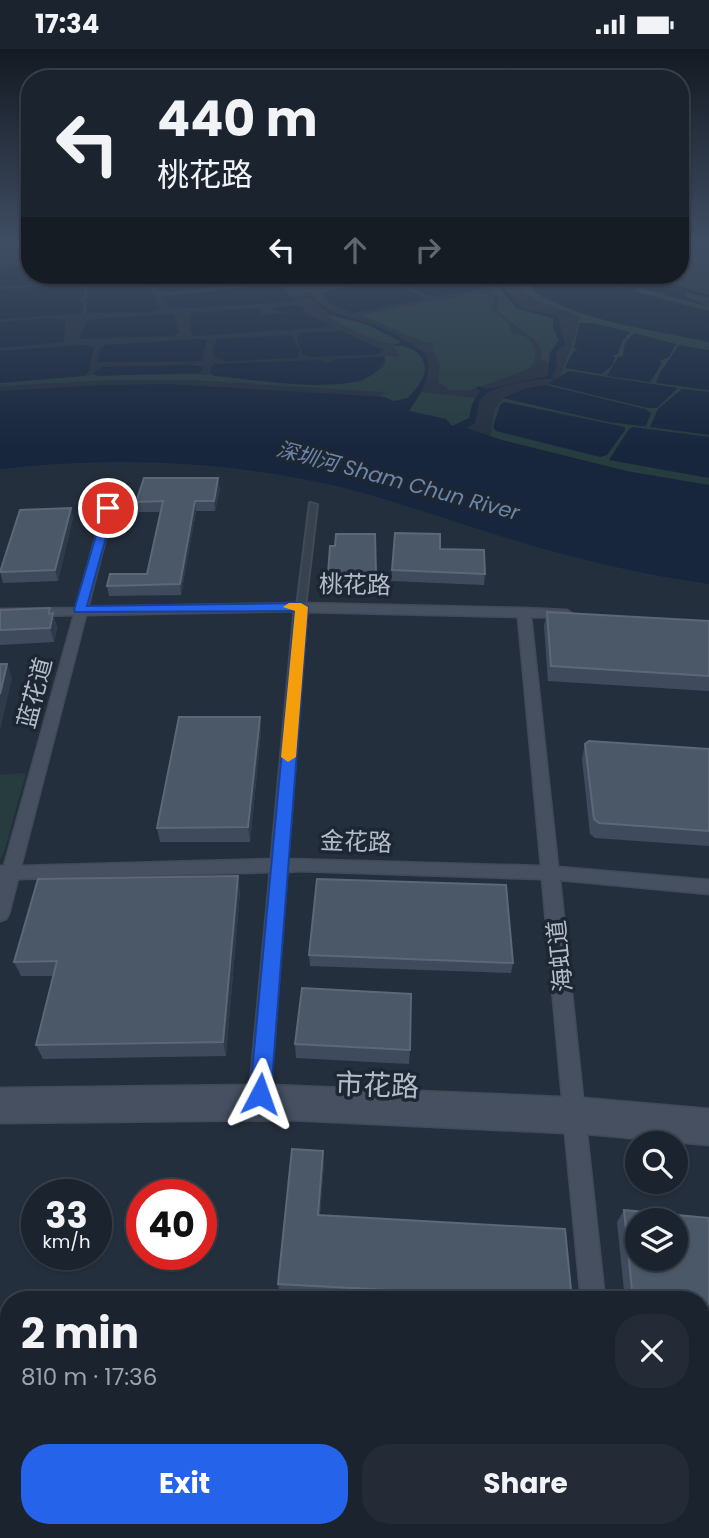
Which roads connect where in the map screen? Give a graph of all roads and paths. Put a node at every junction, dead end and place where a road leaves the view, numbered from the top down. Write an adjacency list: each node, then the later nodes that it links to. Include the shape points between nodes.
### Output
1 (115, 484): 4 (street, 蓝花道)
2 (313, 505): 3 (street)
3 (301, 607): 4 (street, 桃花路); 5 (street, 桃花路); 8 (street)
4 (80, 610): 6 (street, 桃花路); 9 (street, 蓝花道)
5 (524, 612): 7 (street, 桃花路); 10 (street, 海虹道)
6 (0, 613)
7 (575, 614)
8 (279, 865): 9 (street, 金花路); 10 (street, 金花路); 14 (street)
9 (5, 873): 12 (street, 蓝花道)
10 (552, 873): 11 (street, 金花路); 16 (street, 海虹道)
11 (709, 887)
12 (0, 913)
13 (0, 1098): 14 (street, 市花路)
14 (259, 1102): 15 (street, 市花路); 16 (street, 市花路)
15 (0, 1113)
16 (575, 1115): 17 (street, 市花路); 18 (street, 市花路); 19 (street, 海虹道)
17 (709, 1119)
18 (709, 1135)
19 (592, 1291)

